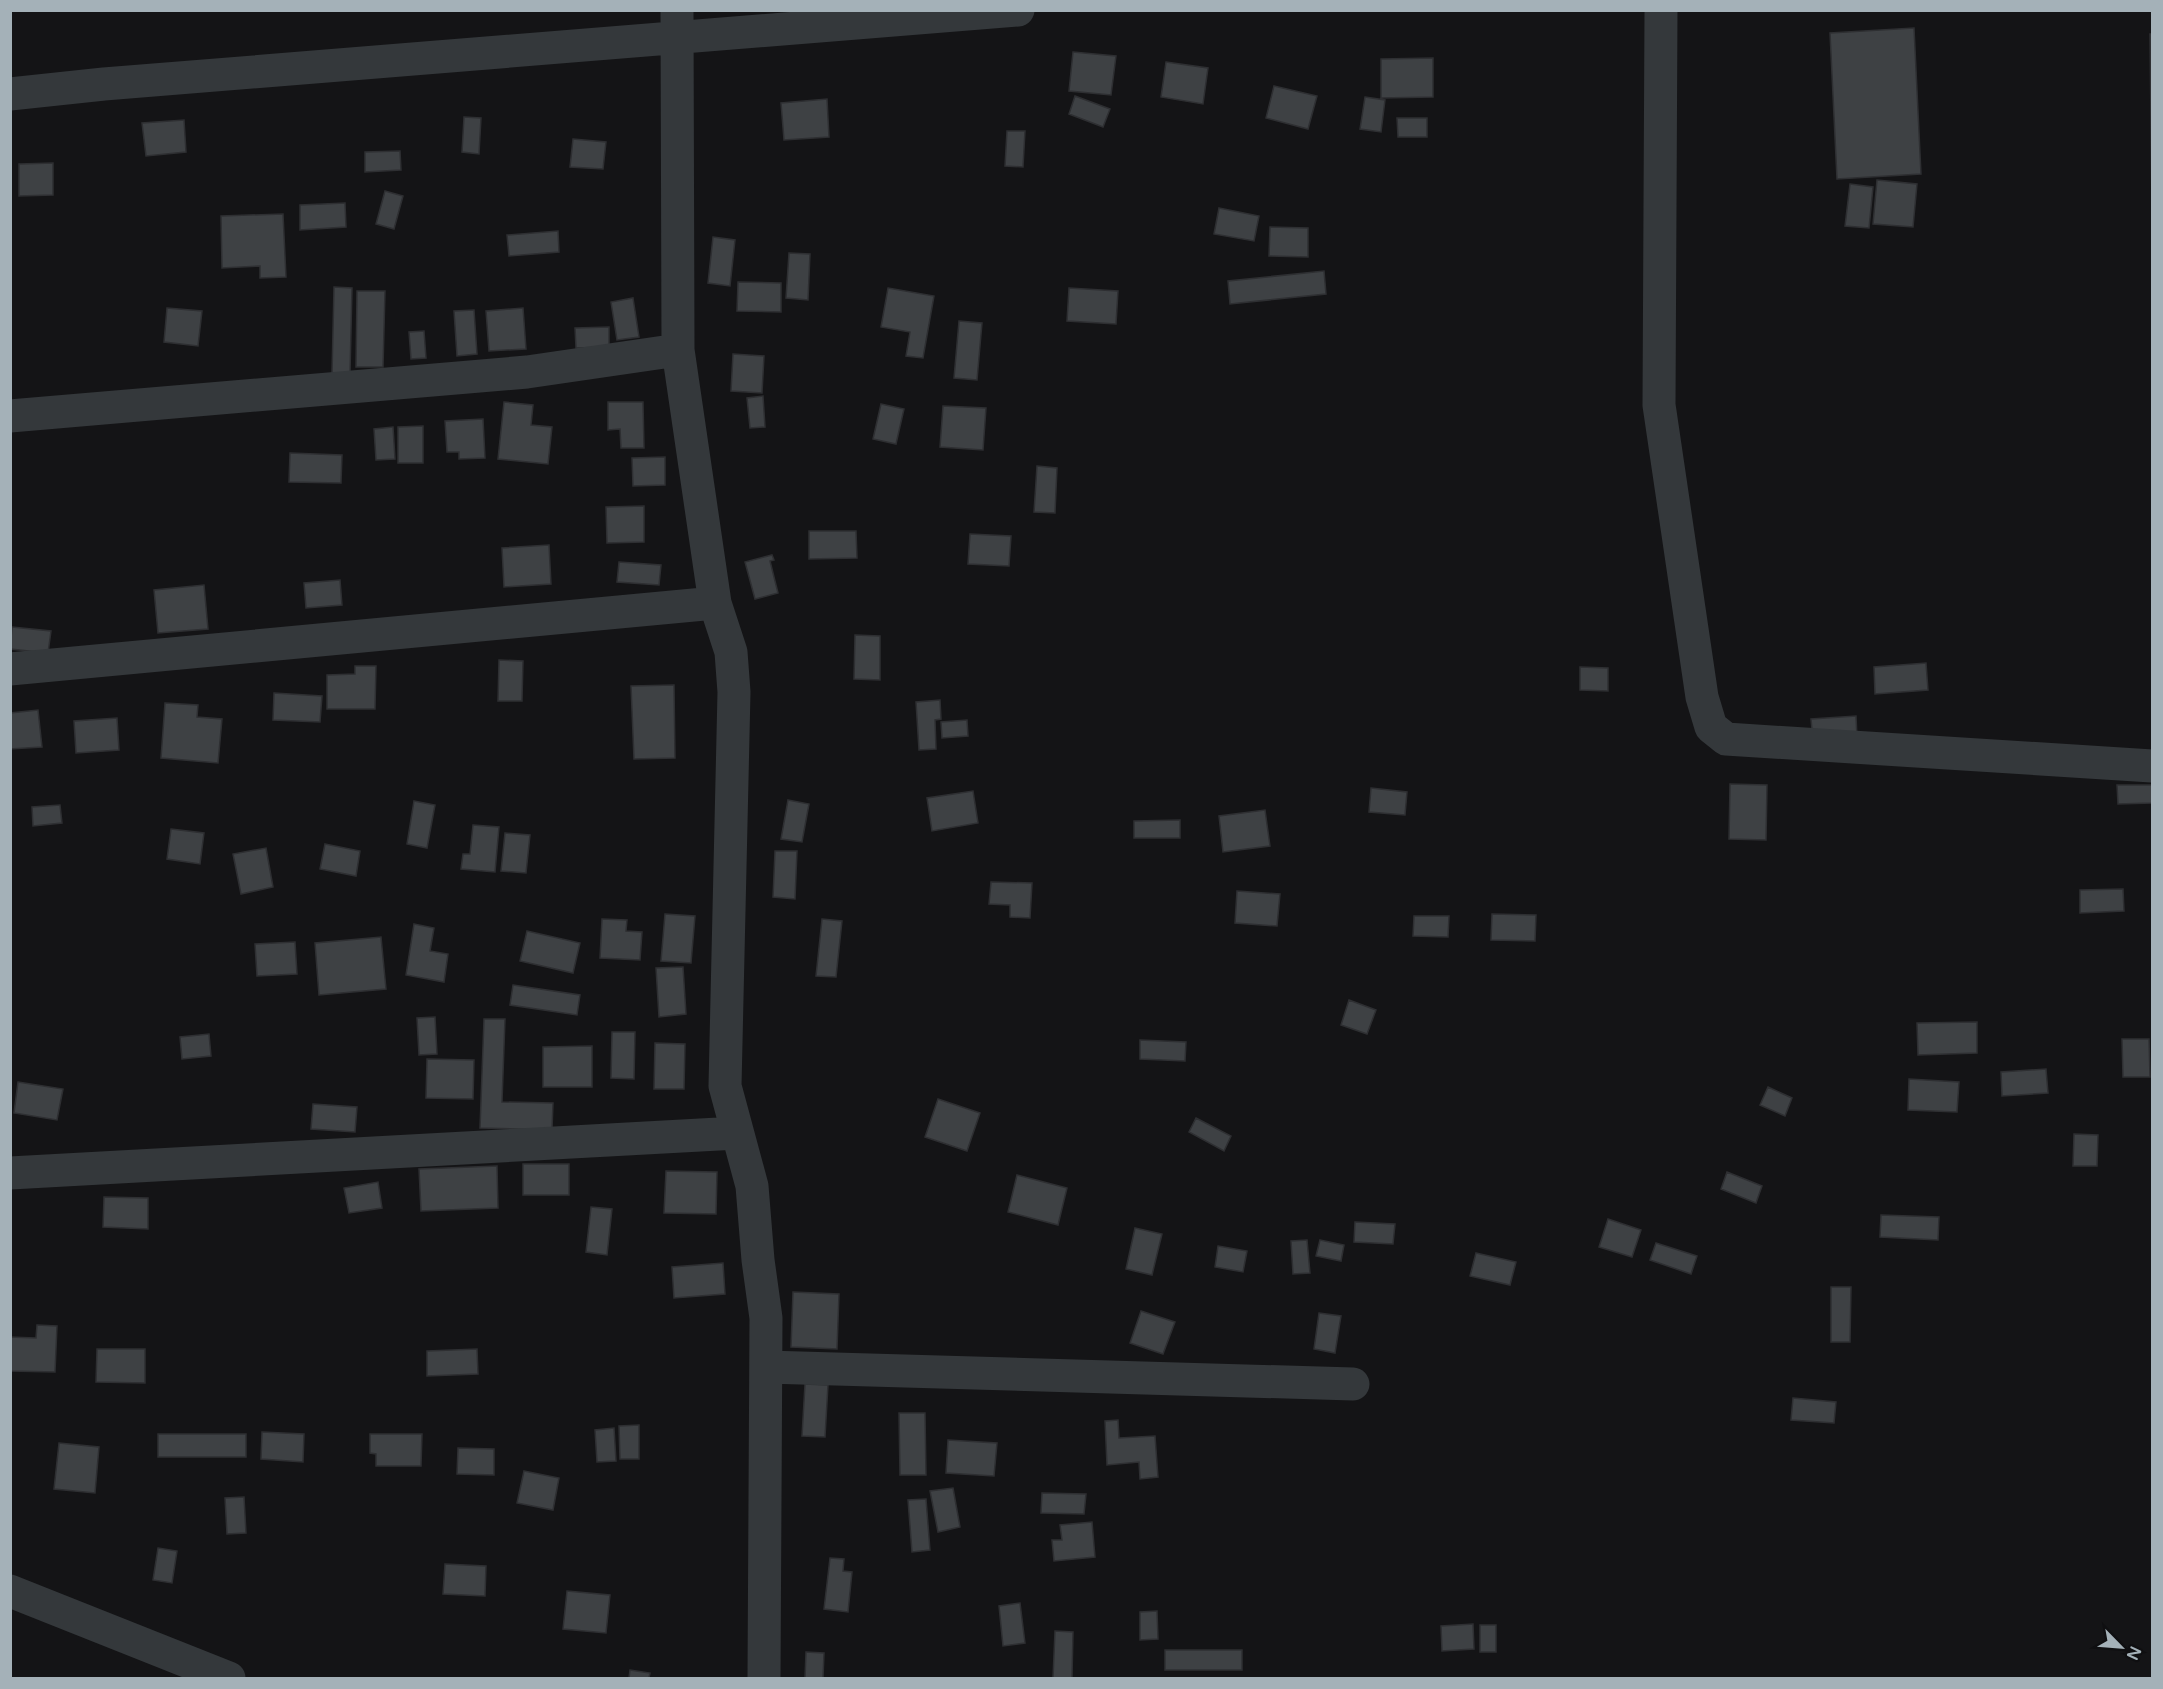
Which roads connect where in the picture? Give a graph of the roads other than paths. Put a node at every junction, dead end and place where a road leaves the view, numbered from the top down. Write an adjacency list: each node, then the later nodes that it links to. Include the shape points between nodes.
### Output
1 (1018, 10): 3 (street)
2 (1661, 10): 9 (street, via 1659,405 1702,697 1711,727 1726,739)
3 (678, 24): 4 (street); 5 (street)
4 (10, 94)
5 (678, 350): 6 (street, via 527,372); 7 (street)
6 (10, 416)
7 (715, 603): 8 (street); 10 (street, via 731,652 734,692 725,1086)
8 (10, 669)
9 (2152, 766)
10 (737, 1133): 11 (street); 12 (street, via 752,1186 766,1318)
11 (10, 1173)
12 (766, 1367): 13 (street); 16 (street)
13 (1353, 1384)
14 (10, 1592): 15 (street)
15 (229, 1678)
16 (764, 1678)

